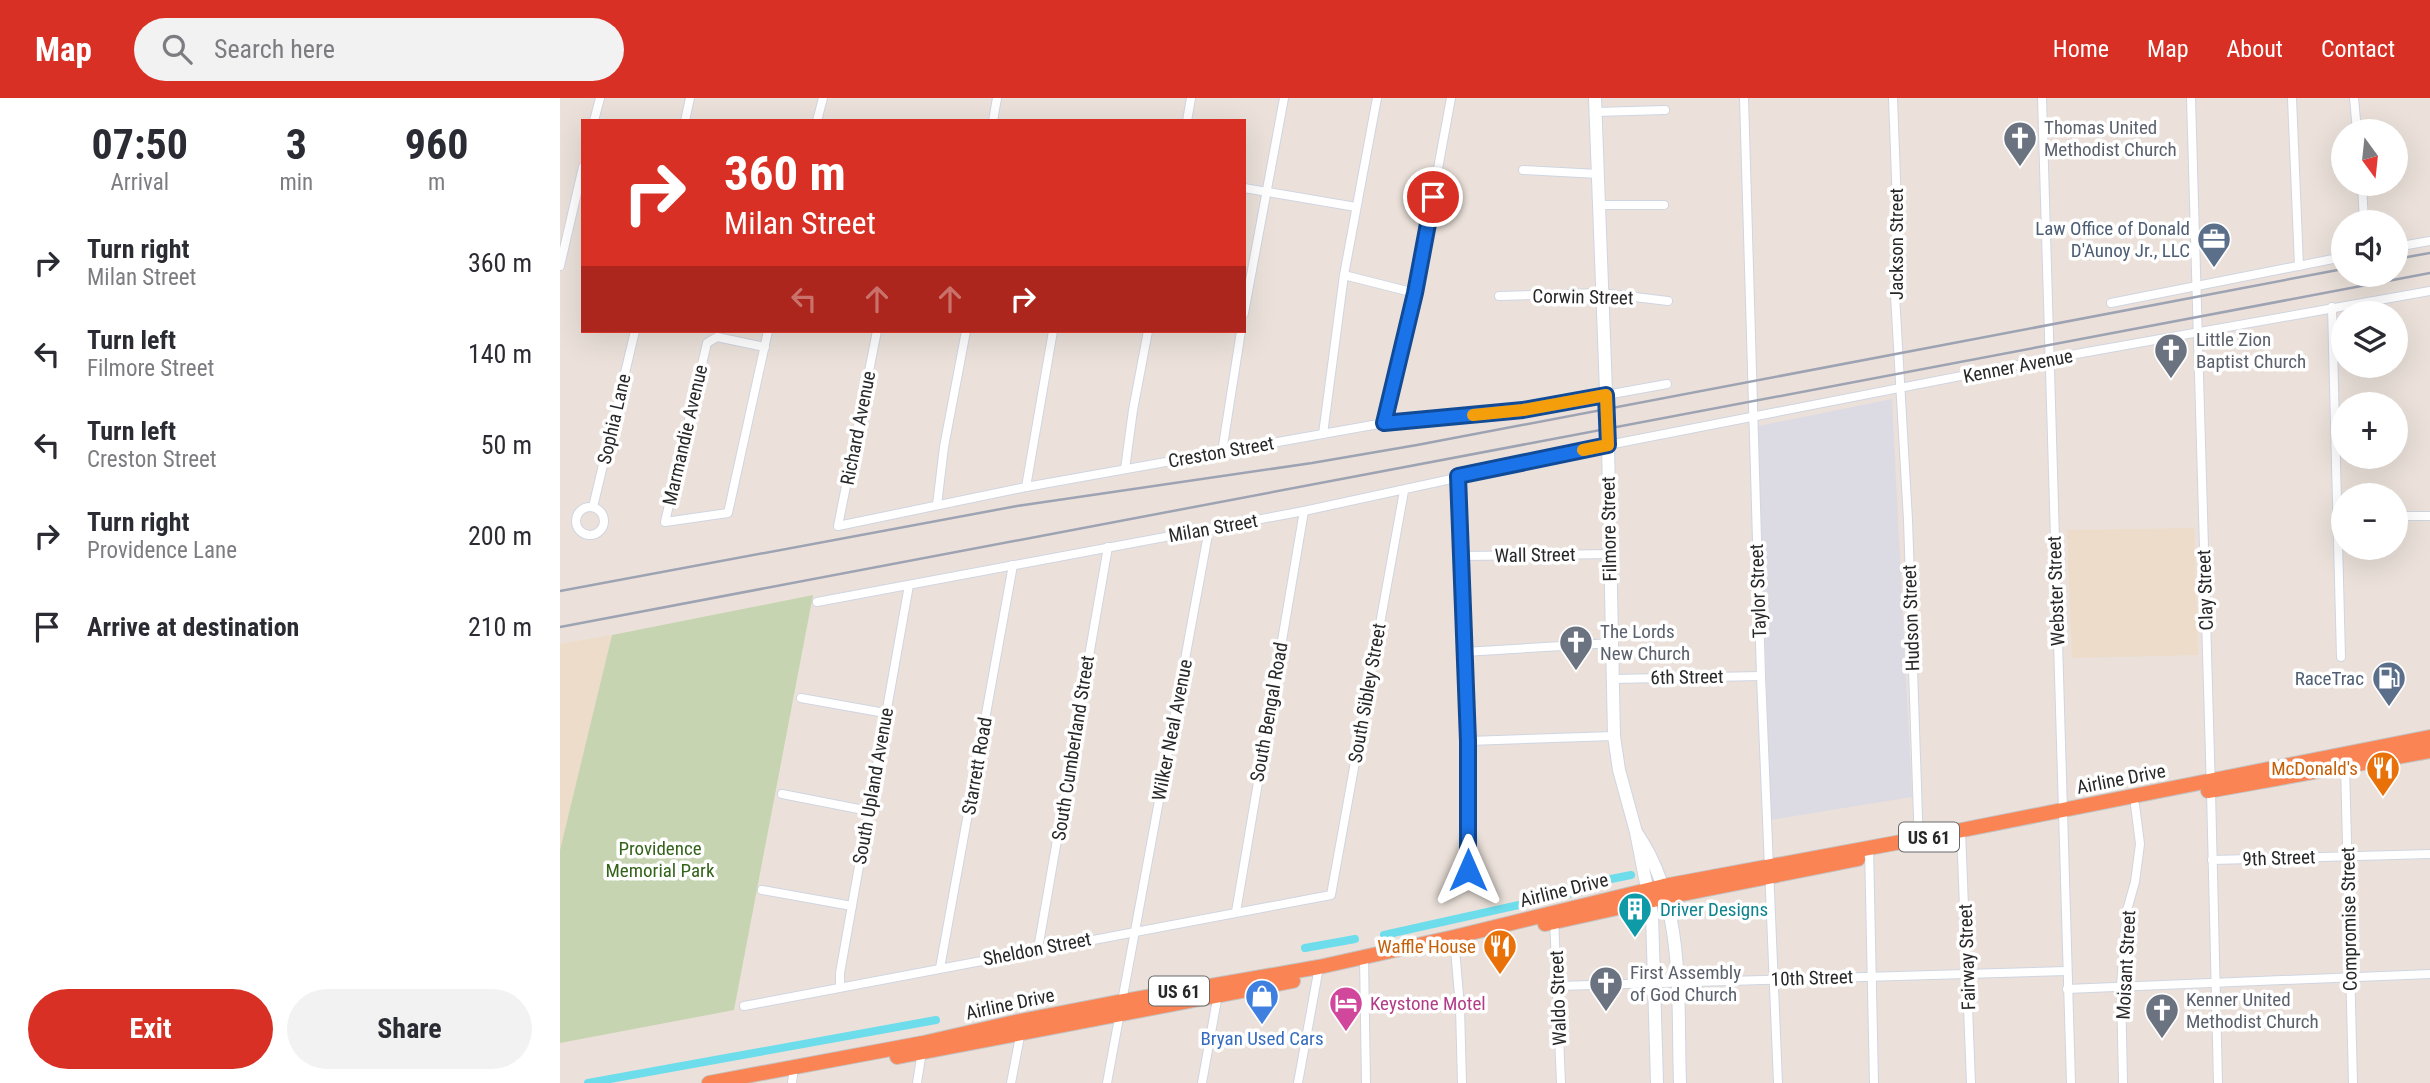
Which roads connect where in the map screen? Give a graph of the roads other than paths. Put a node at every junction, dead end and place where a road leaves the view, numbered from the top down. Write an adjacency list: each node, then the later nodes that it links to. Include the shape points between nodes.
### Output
1 (600, 98): 18 (street)
2 (690, 98): 19 (street)
3 (822, 98): 20 (street)
4 (998, 98): 21 (street)
5 (1191, 98): 22 (street)
6 (1284, 98): 28 (street)
7 (1377, 98): 31 (street)
8 (1451, 98): 40 (street)
9 (1595, 98): 17 (street, Filmore Street)
10 (1745, 98): 62 (street, Taylor Street)
11 (1893, 98): 60 (street, Jackson Street)
12 (2042, 98): 57 (street, Webster Street)
13 (2190, 98): 38 (street, Clay Street)
14 (2292, 98): 36 (street)
15 (2354, 98): 23 (street)
16 (1665, 110): 17 (street)
17 (1596, 112): 25 (street, Filmore Street)
18 (595, 119)
19 (685, 119)
20 (817, 119)
21 (993, 119)
22 (1187, 119)
23 (2356, 119)
24 (1523, 170): 25 (street)
25 (1598, 174): 29 (street, Filmore Street)
26 (581, 176): 35 (street)
27 (1246, 188): 28 (street)
28 (1267, 191): 31 (street); 45 (street)
29 (1598, 205): 30 (street); 41 (street, Filmore Street)
30 (1664, 205)
31 (1356, 207): 37 (street)
32 (2430, 241): 33 (street)
33 (2408, 245)
34 (2331, 259): 36 (street)
35 (560, 266)
36 (2299, 266): 38 (street)
37 (1344, 275): 40 (street); 64 (street)
38 (2196, 287): 46 (street); 48 (street, Clay Street)
39 (2430, 291): 44 (street, Kenner Avenue)
40 (1415, 293): 63 (street)
41 (1601, 293): 42 (street, Corwin Street); 43 (street, Corwin Street); 61 (street, Filmore Street)
42 (1499, 296)
43 (1668, 301)
44 (2369, 301)
45 (1246, 302)
46 (2111, 303)
47 (2331, 307): 48 (street, Kenner Avenue)
48 (2197, 331): 57 (street, Kenner Avenue); 100 (street, Clay Street)
49 (635, 333): 73 (street, Sophia Lane)
50 (768, 333): 56 (street, Marmandie Avenue)
51 (877, 333): 77 (street, Richard Avenue)
52 (966, 333): 72 (street)
53 (1053, 333): 70 (street)
54 (1148, 333): 67 (street)
55 (1241, 333): 66 (street)
56 (765, 347): 56 (street, Marmandie Avenue, via 728,513 665,522 706,343 717,337)
57 (2048, 359): 60 (street, Kenner Avenue); 104 (street, Webster Street)
58 (2335, 378): 69 (street)
59 (1667, 384): 61 (street, Creston Street)
60 (1900, 390): 62 (street, Kenner Avenue); 107 (street, Hudson Street)
61 (1606, 395): 63 (street, Creston Street, via 1523,410); 65 (street, Filmore Street)
62 (1753, 418): 65 (street, Kenner Avenue); 89 (street, Taylor Street)
63 (1384, 423): 64 (street, Creston Street)
64 (1323, 434): 66 (street, Creston Street)
65 (1608, 445): 68 (street, Milan Street); 80 (street, Filmore Street)
66 (1222, 452): 67 (street, Creston Street)
67 (1125, 469): 70 (street, Creston Street)
68 (1458, 476): 71 (street, Milan Street); 81 (street)
69 (2340, 483)
70 (1026, 487): 72 (street, Creston Street)
71 (1404, 491): 74 (street, Milan Street); 116 (street, South Sibley Street)
72 (937, 505): 77 (street, Creston Street)
73 (593, 507)
74 (1304, 511): 78 (street, Milan Street); 119 (street, South Bengal Road)
75 (2408, 516): 76 (street)
76 (2430, 516)
77 (838, 526)
78 (1209, 529): 79 (street, Milan Street); 121 (street, Wilker Neal Avenue)
79 (1108, 547): 83 (street, Milan Street); 123 (street, South Cumberland Street)
80 (1610, 554): 81 (street, Wall Street); 86 (street, Filmore Street)
81 (1461, 556): 87 (street)
82 (2341, 560): 88 (street)
83 (1013, 565): 84 (street, Milan Street); 125 (street, Starrett Road)
84 (909, 585): 85 (street, Milan Street); 92 (street, South Upland Avenue)
85 (817, 602)
86 (1612, 643): 87 (street); 90 (street, Filmore Street)
87 (1464, 652): 95 (street)
88 (2341, 657)
89 (1760, 676): 90 (street, 6th Street); 113 (street, Taylor Street)
90 (1613, 679): 93 (street, Filmore Street)
91 (801, 698): 92 (street)
92 (885, 713): 103 (street, South Upland Avenue)
93 (1614, 736): 95 (street); 105 (street, Filmore Street)
94 (2430, 737): 99 (highway, Airline Drive / US 61)
95 (1468, 741): 112 (street)
96 (2430, 751): 97 (highway, Airline Drive / US 61)
97 (2395, 757): 98 (highway); 99 (highway, Airline Drive / US 61)
98 (2430, 757)
99 (2344, 760): 100 (highway, Airline Drive / US 61); 110 (street, Compromise Street)
100 (2211, 786): 102 (highway, Airline Drive / US 61); 104 (highway, Airline Drive / US 61); 111 (street, Clay Street)
101 (782, 794): 103 (street)
102 (2135, 805): 104 (highway, Airline Drive / US 61); 136 (street, Moisant Street, via 2140,844 2127,910)
103 (869, 811): 118 (street, South Upland Avenue)
104 (2063, 815): 106 (highway, Airline Drive / US 61); 126 (street, Webster Street)
105 (1636, 832): 115 (street, Filmore Street); 117 (street, Filmore Street)
106 (1961, 835): 107 (highway, Airline Drive / US 61); 128 (street, Fairway Street)
107 (1918, 843): 108 (highway, Airline Drive / US 61)
108 (1870, 852): 113 (highway, Airline Drive / US 61); 130 (street)
109 (2430, 854): 110 (street, 9th Street)
110 (2348, 856): 111 (street, 9th Street); 131 (street, Compromise Street)
111 (2213, 860): 134 (street, Clay Street)
112 (1468, 870)
113 (1769, 870): 115 (highway, Airline Drive / US 61); 132 (street, Taylor Street)
114 (762, 890): 118 (street)
115 (1665, 891): 117 (highway, Airline Drive / US 61); 133 (street, Filmore Street)
116 (1331, 895): 119 (street, Sheldon Street)
117 (1648, 895): 120 (highway, Airline Drive / US 61); 135 (street, Filmore Street)
118 (852, 906): 138 (street, South Upland Avenue)
119 (1236, 912): 121 (street, Sheldon Street)
120 (1554, 917): 122 (highway, Airline Drive / US 61); 137 (street, Waldo Street)
121 (1135, 931): 123 (street, Sheldon Street); 142 (street, Wilker Neal Avenue)
122 (1455, 941): 124 (highway, Airline Drive / US 61); 154 (street)
123 (1038, 949): 125 (street, Sheldon Street)
124 (1364, 962): 127 (highway, Airline Drive / US 61); 153 (street)
125 (940, 968): 138 (street, Sheldon Street)
126 (2066, 971): 128 (street, 10th Street); 140 (street, Webster Street)
127 (1318, 972): 139 (highway, Airline Drive / US 61); 152 (street)
128 (1968, 974): 130 (street, 10th Street); 160 (street, Fairway Street)
129 (2430, 974): 131 (street)
130 (1871, 976): 132 (street, 10th Street); 159 (street)
131 (2350, 976): 134 (street); 164 (street, Compromise Street)
132 (1775, 979): 133 (street, 10th Street); 158 (street, Taylor Street)
133 (1677, 982): 135 (street, 10th Street); 157 (street, Filmore Street)
134 (2215, 982): 136 (street); 163 (street, Clay Street)
135 (1654, 983): 137 (street, 10th Street); 156 (street, Filmore Street)
136 (2121, 985): 140 (street); 162 (street, Moisant Street)
137 (1558, 986): 155 (street, Waldo Street)
138 (840, 988): 141 (street, Sheldon Street)
139 (1218, 989): 142 (highway, Airline Drive / US 61); 151 (street)
140 (2067, 989): 161 (street, Webster Street)
141 (744, 1006)
142 (1121, 1007): 143 (highway, Airline Drive / US 61); 150 (street, Wilker Neal Avenue)
143 (1020, 1027): 144 (highway, Airline Drive / US 61); 149 (street)
144 (923, 1048): 145 (highway, Airline Drive / US 61); 148 (street)
145 (793, 1075): 146 (highway, Airline Drive / US 61); 147 (highway, Airline Drive / US 61)
146 (709, 1083)
147 (758, 1083)
148 (917, 1083)
149 (1011, 1083)
150 (1107, 1083)
151 (1202, 1083)
152 (1298, 1083)
153 (1366, 1083)
154 (1462, 1083)
155 (1560, 1083)
156 (1657, 1083)
157 (1680, 1083)
158 (1778, 1083)
159 (1874, 1083)
160 (1971, 1083)
161 (2071, 1083)
162 (2123, 1083)
163 (2218, 1083)
164 (2353, 1083)

